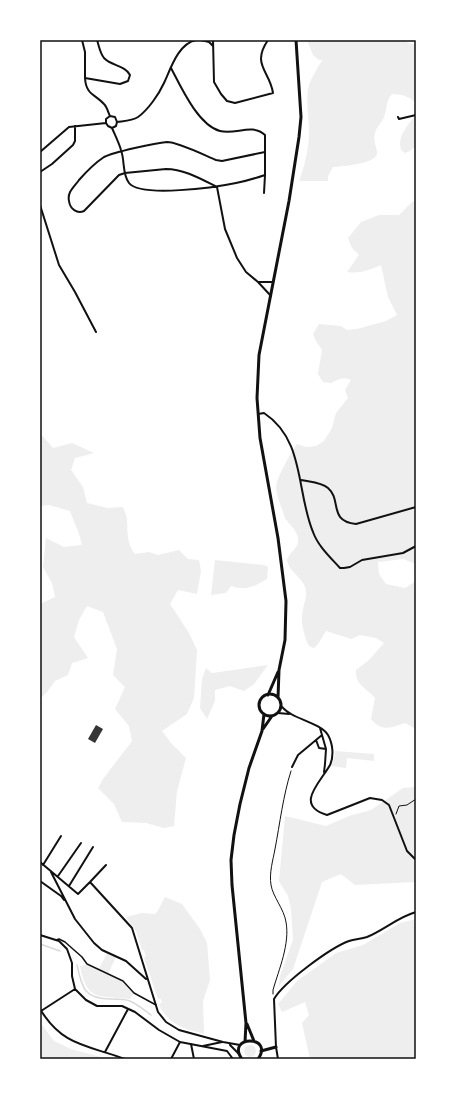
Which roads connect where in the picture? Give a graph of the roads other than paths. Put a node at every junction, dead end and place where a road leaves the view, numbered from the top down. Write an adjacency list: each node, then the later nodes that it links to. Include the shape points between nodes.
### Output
1 (82, 40): 10 (street, via 85,52)
2 (97, 40): 10 (street, via 105,59 128,71 130,75 128,81 120,84)
3 (196, 40): 9 (street, via 184,47)
4 (201, 40): 8 (street)
5 (214, 40): 8 (street)
6 (268, 40): 8 (street, via 261,55 261,63 273,93 235,103 227,101 214,82)
7 (296, 40): 28 (main road, via 299,137 294,177)
8 (213, 46)
9 (171, 68): 14 (street, via 157,95 138,118); 20 (street, via 190,105 209,124 219,131 260,131 265,135)
10 (85, 78): 12 (street, via 85,85 90,94 105,105)
11 (416, 115): 13 (street, via 399,119)
12 (110, 116): 14 (street, via 115,117); 15 (street)
13 (398, 116)
14 (117, 122): 17 (street)
15 (106, 123): 16 (street); 17 (street)
16 (74, 126): 19 (street, via 69,127); 21 (street, via 73,145)
17 (112, 128): 18 (street)
18 (122, 151): 20 (street, via 167,142 222,161); 22 (street); 22 (street, via 104,157 87,171 72,188 69,203 74,211 84,211 119,175)
19 (40, 152)
20 (265, 152): 23 (street)
21 (40, 172)
22 (125, 174): 24 (street, via 172,169); 24 (street, via 132,185 143,189 162,191)
23 (266, 176): 24 (street); 25 (street)
24 (217, 187): 27 (street, via 225,230 237,258 246,272)
25 (264, 193)
26 (40, 204): 30 (street, via 58,265)
27 (258, 282): 28 (street); 29 (street)
28 (273, 282): 29 (main road)
29 (271, 296): 31 (main road, via 259,355)
30 (96, 332)
31 (258, 414): 32 (street, via 264,413 274,419 284,431 293,450); 35 (main road, via 286,601 285,640)
32 (301, 480): 33 (street, via 321,484 328,489 342,520 349,523 356,524); 34 (street, via 312,531 317,542 340,568 350,567 362,560 402,553)
33 (416, 506)
34 (416, 546)
35 (279, 670): 36 (main road); 37 (main road)
36 (268, 695): 37 (main road, via 273,694); 40 (main road, via 260,702)
37 (278, 698): 38 (main road)
38 (281, 706): 39 (main road); 41 (street)
39 (278, 713): 41 (street); 42 (main road)
40 (264, 714): 42 (main road); 44 (main road)
41 (289, 714): 43 (street)
42 (272, 716): 44 (main road)
43 (320, 728): 45 (street); 46 (street)
44 (262, 731): 72 (main road, via 240,804 231,860)
45 (322, 735): 46 (street); 47 (street); 48 (street)
46 (329, 736): 50 (street, via 333,755 330,765)
47 (316, 740): 48 (street, via 319,748); 49 (street, via 298,755)
48 (326, 749): 50 (street)
49 (292, 767)
50 (323, 774): 54 (street, via 310,800 314,810 327,815 370,798 382,800 389,805 407,851)
51 (61, 836): 56 (street)
52 (81, 843): 59 (street)
53 (93, 847): 62 (street)
54 (416, 860)
55 (40, 862): 56 (street)
56 (43, 865): 58 (street)
57 (106, 865): 61 (street)
58 (50, 871): 59 (street); 63 (street)
59 (58, 877): 62 (street)
60 (40, 881): 63 (street, via 61,896)
61 (90, 882): 62 (street, via 78,894); 67 (street, via 132,928)
62 (70, 886)
63 (66, 904): 67 (street, via 94,943 102,950 126,961)
64 (416, 912): 81 (street, via 367,937 348,942 290,979 274,999)
65 (40, 935): 66 (street)
66 (56, 940): 68 (street, via 67,949 72,963); 69 (street, via 65,942 87,964 123,981 134,993)
67 (147, 980): 69 (street)
68 (75, 989): 70 (street, via 97,1006 122,1006); 71 (street)
69 (156, 1005): 75 (street, via 166,1022 179,1030)
70 (128, 1009): 74 (street); 83 (street)
71 (41, 1010): 83 (street, via 51,1025 72,1042)
72 (246, 1022): 73 (main road); 76 (main road)
73 (254, 1041): 76 (main road); 82 (main road)
74 (180, 1042): 77 (street); 87 (street)
75 (223, 1042): 78 (street); 80 (street)
76 (245, 1042): 79 (main road)
77 (191, 1044): 80 (street); 88 (street)
78 (229, 1044): 79 (street); 84 (street)
79 (241, 1045): 84 (main road)
80 (201, 1046): 89 (street, via 228,1052)
81 (276, 1047): 82 (main road); 90 (street)
82 (261, 1051): 85 (main road)
83 (105, 1052): 86 (street)
84 (240, 1057)
85 (259, 1058)
86 (125, 1059)
87 (171, 1059)
88 (194, 1059)
89 (233, 1059)
90 (278, 1059)

